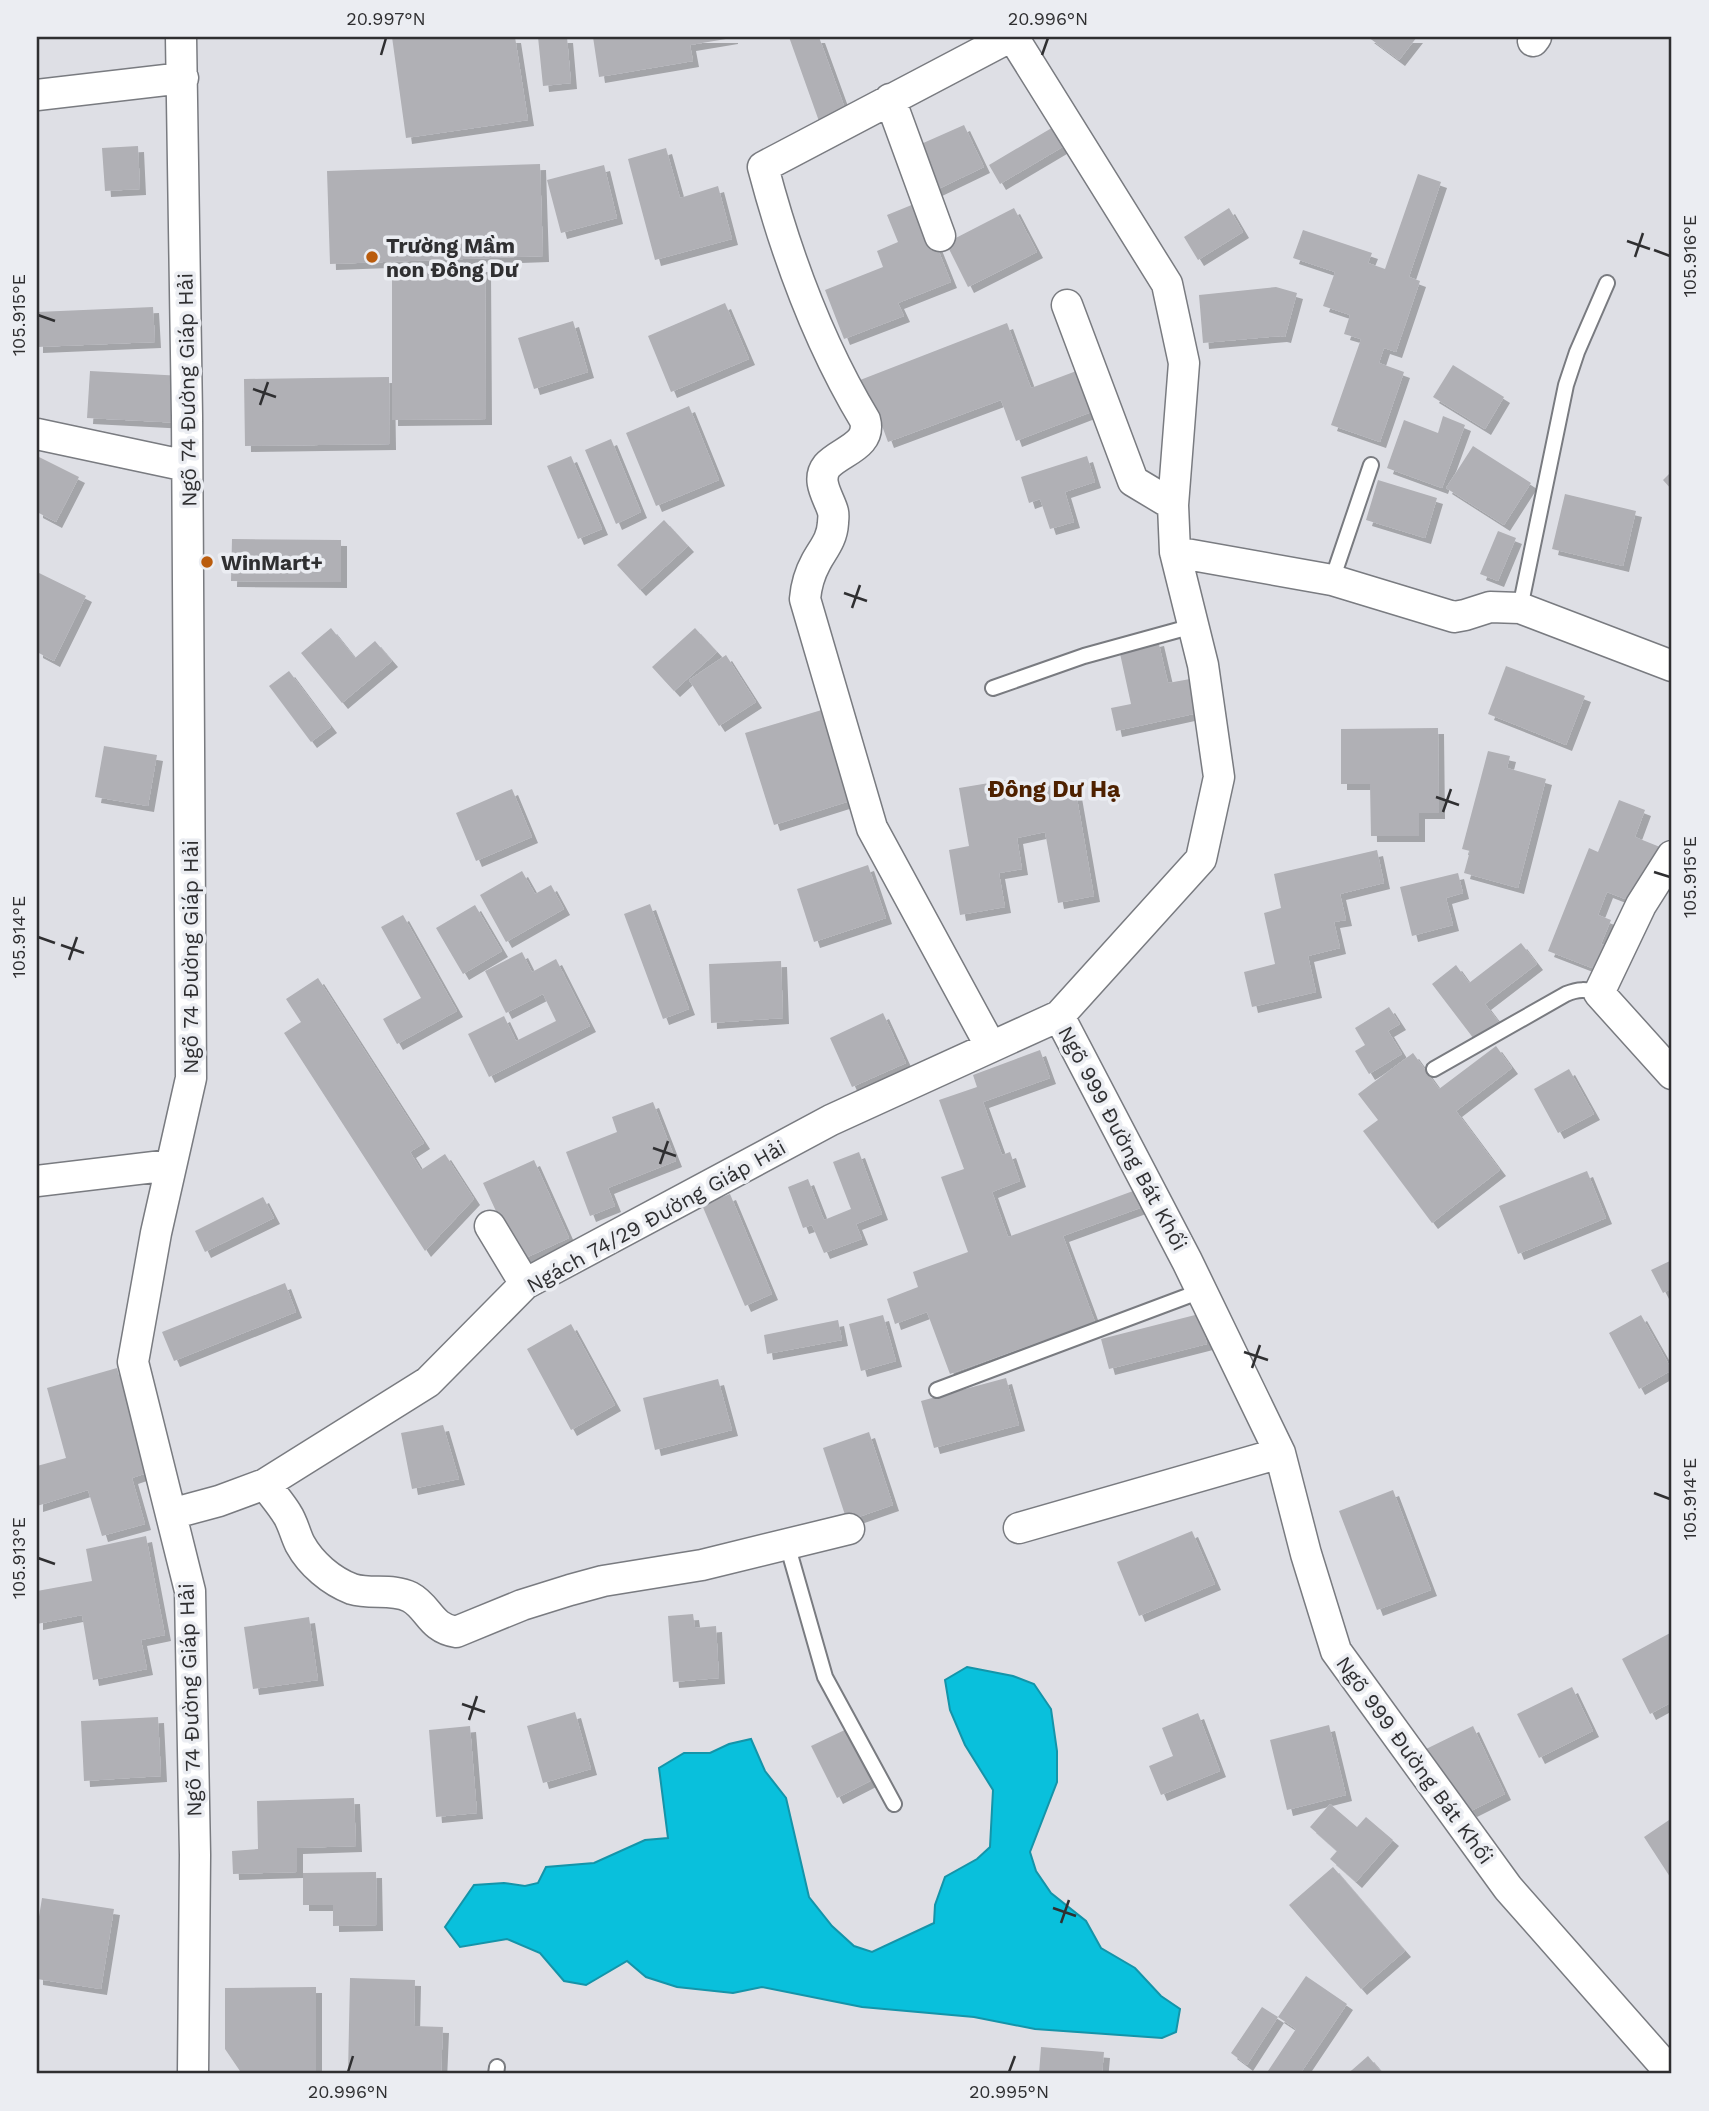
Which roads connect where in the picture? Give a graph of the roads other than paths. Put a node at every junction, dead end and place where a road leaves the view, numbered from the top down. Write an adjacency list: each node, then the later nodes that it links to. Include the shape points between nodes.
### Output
1 (181, 37): 3 (street, Ngõ 74 Đường Giáp Hải)
2 (1011, 37): 5 (street); 12 (street, Ngõ 999 Đường Bát Khối, via 1167,284 1184,363)
3 (183, 78): 4 (street); 11 (street, Ngõ 74 Đường Giáp Hải)
4 (37, 95)
5 (890, 99): 6 (street); 22 (street, via 763,167 815,321 867,427 861,440 823,474 825,496 833,511 832,533 805,599 872,828)
6 (940, 236)
7 (1607, 283): 15 (lane, via 1566,386)
8 (1067, 305): 12 (street, via 1133,481)
9 (37, 434): 11 (street)
10 (1371, 465): 14 (lane)
11 (187, 466): 25 (street, Ngõ 74 Đường Giáp Hải, via 191,1078)
12 (1173, 505): 13 (street, Ngõ 999 Đường Bát Khối)
13 (1175, 552): 14 (street); 16 (street, Ngõ 999 Đường Bát Khối)
14 (1332, 579): 15 (street, via 1454,617 1490,607)
15 (1520, 608): 17 (street)
16 (1193, 625): 18 (lane); 21 (street, Ngõ 999 Đường Bát Khối, via 1219,777 1201,859)
17 (1672, 666)
18 (993, 688)
19 (1672, 856): 20 (street, via 1641,905)
20 (1599, 993): 23 (lane, via 1588,989 1566,993); 24 (street)
21 (1059, 1016): 22 (street, Ngách 74/29 Đường Giáp Hải); 29 (street, Ngõ 999 Đường Bát Khối)
22 (990, 1047): 28 (street, Ngách 74/29 Đường Giáp Hải, via 831,1120)
23 (1434, 1069)
24 (1672, 1074)
25 (171, 1165): 26 (street); 33 (street, Ngõ 74 Đường Giáp Hải, via 133,1362)
26 (37, 1181)
27 (490, 1226): 28 (street)
28 (525, 1284): 32 (street, Ngách 74/29 Đường Giáp Hải, via 428,1382)
29 (1201, 1291): 30 (lane); 31 (street, Ngõ 999 Đường Bát Khối)
30 (937, 1390)
31 (1280, 1452): 34 (street); 39 (street, Ngõ 999 Đường Bát Khối, via 1336,1651 1508,1888)
32 (265, 1484): 33 (street, Ngách 74/29 Đường Giáp Hải); 36 (street, via 288,1516 301,1545 329,1576 360,1591 407,1595 445,1630 456,1632 522,1605 603,1581 702,1565)
33 (171, 1514): 38 (street, Ngõ 74 Đường Giáp Hải, via 190,1591)
34 (1019, 1528)
35 (849, 1529): 36 (street)
36 (787, 1544): 37 (lane, via 825,1677)
37 (894, 1804)
38 (193, 2074)
39 (1672, 2074)

